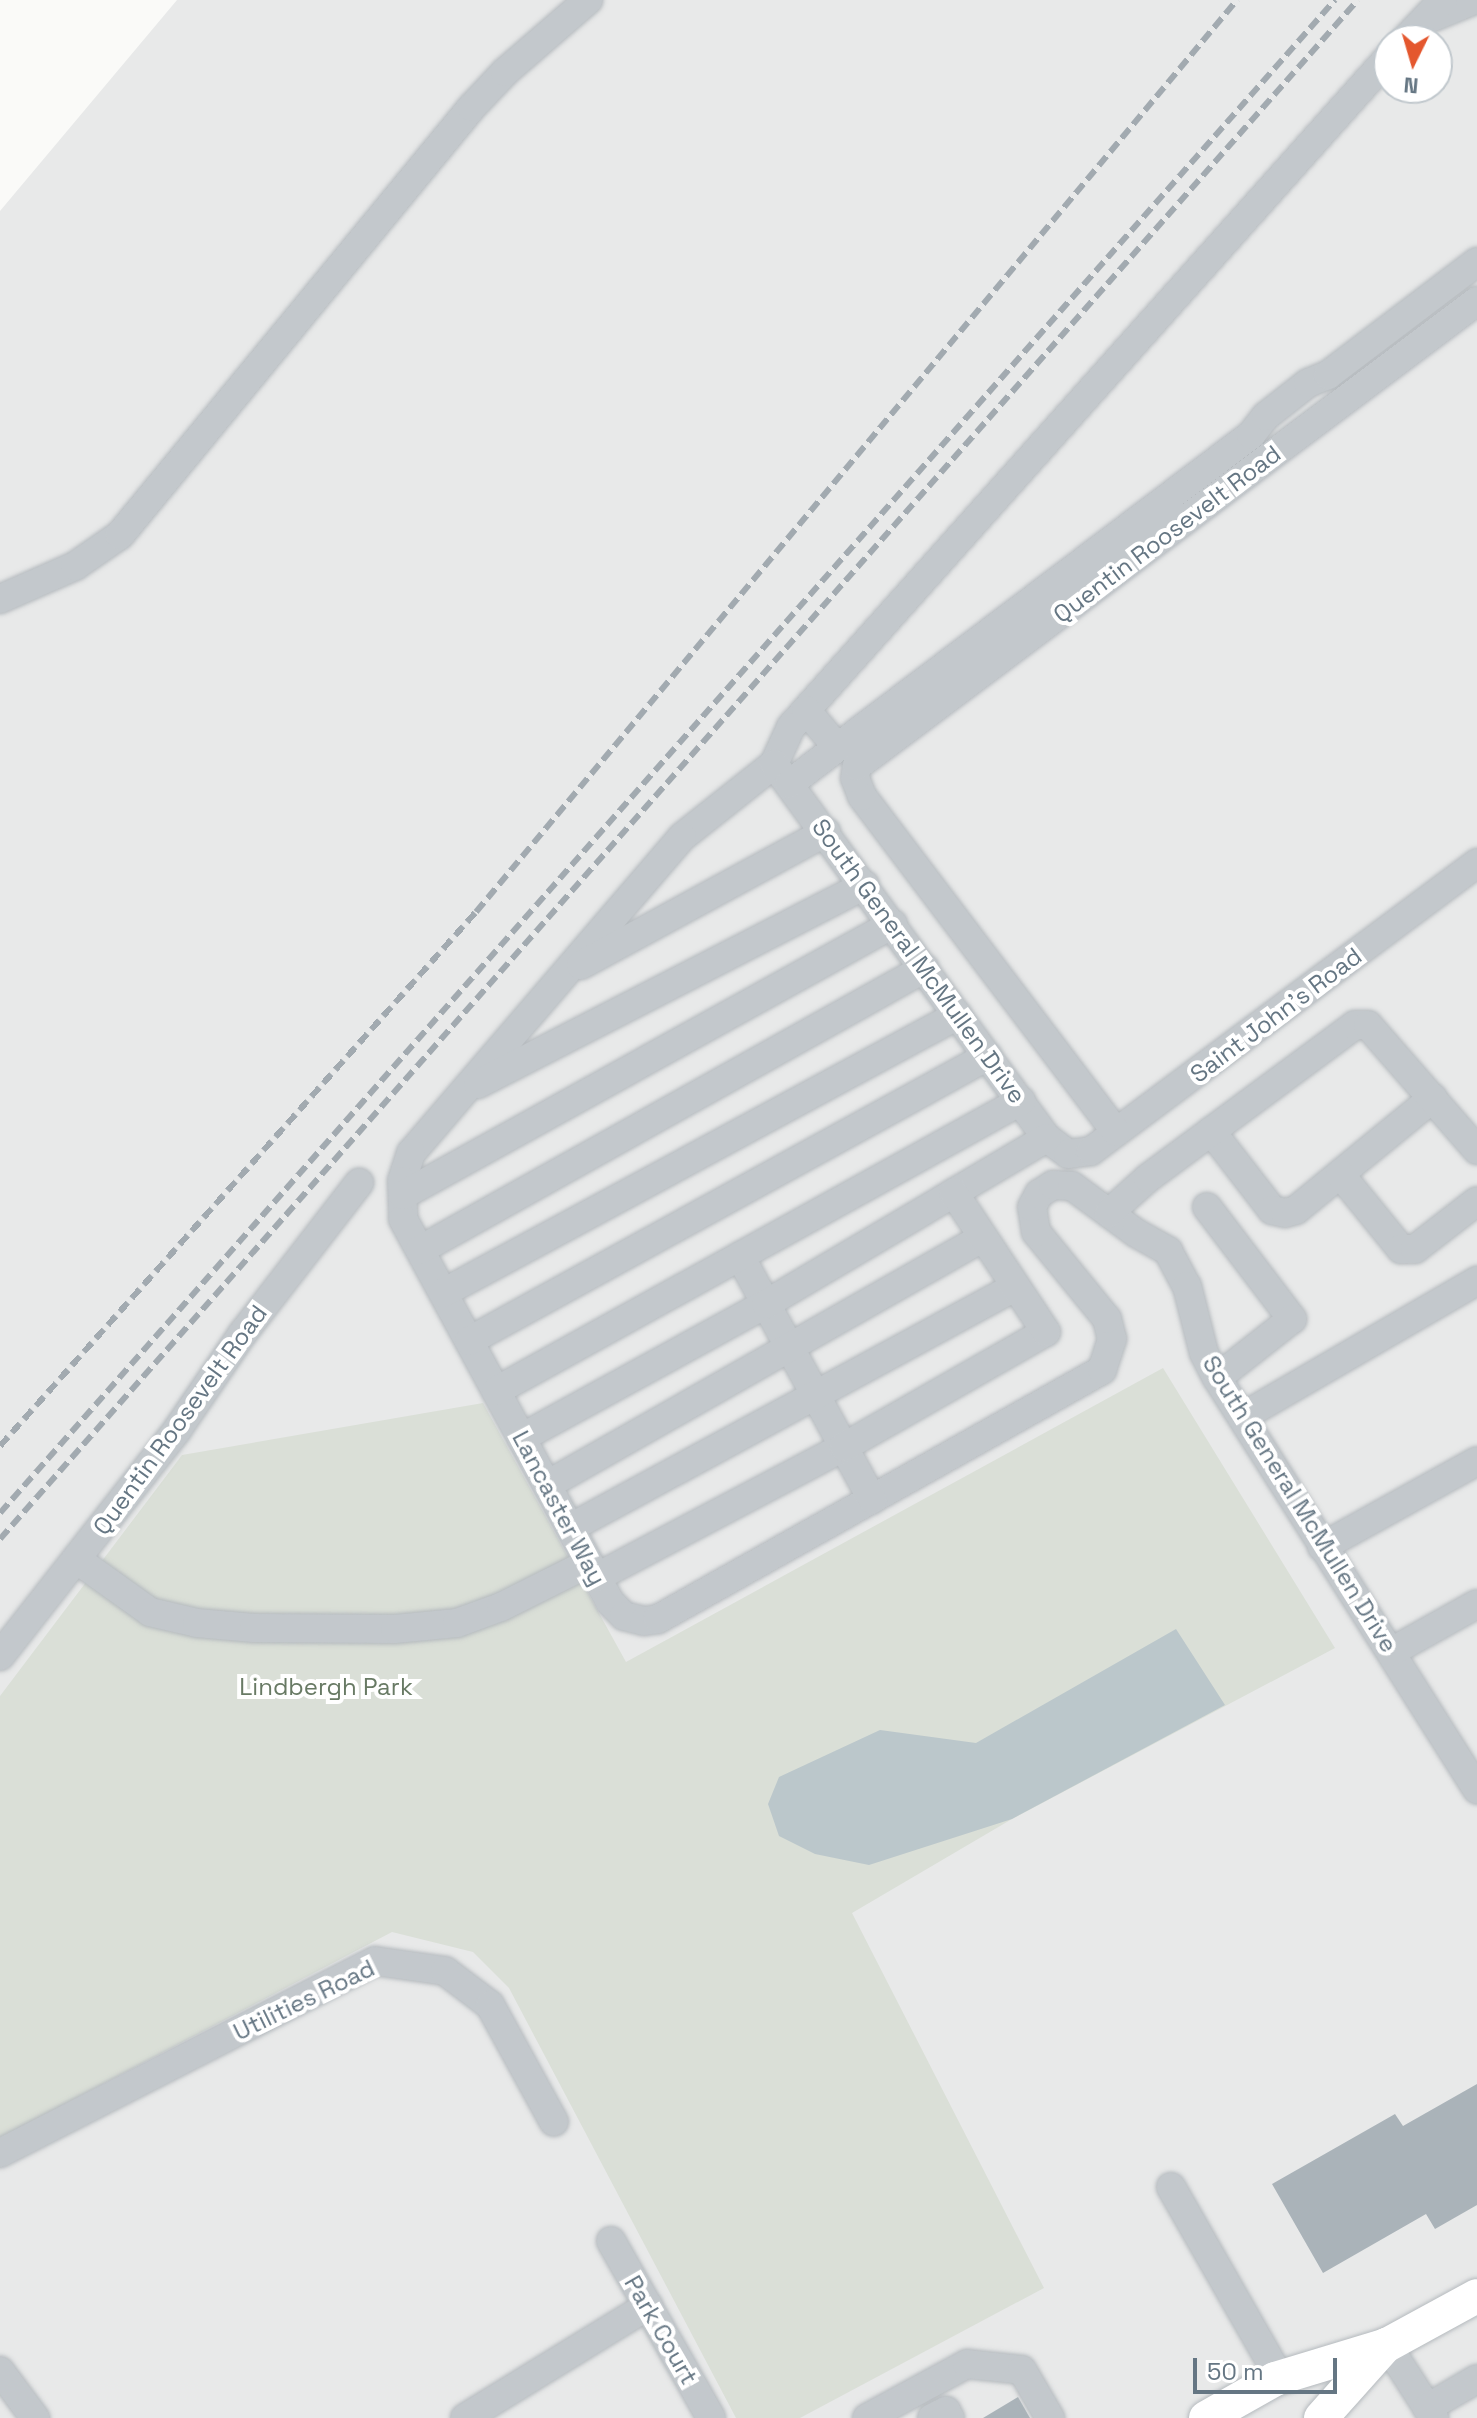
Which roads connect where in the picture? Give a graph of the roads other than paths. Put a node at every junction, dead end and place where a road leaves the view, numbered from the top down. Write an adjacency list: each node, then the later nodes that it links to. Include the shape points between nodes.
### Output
1 (588, 0): 7 (street, via 472,107 120,535 75,566)
2 (1474, 0): 3 (street)
3 (1424, 20)
4 (1373, 75): 8 (street)
5 (1477, 262): 9 (street, via 1328,375 1308,383 1251,435)
6 (1477, 301): 9 (street, Quentin Roosevelt Road)
7 (0, 599)
8 (806, 710): 9 (street); 10 (street, via 791,727)
9 (847, 757): 10 (street, Lancaster Way); 23 (street, via 862,796)
10 (782, 774): 11 (street, South General McMullen Drive); 16 (street, Lancaster Way, via 682,837)
11 (826, 832): 13 (street, South General McMullen Drive); 16 (street)
12 (1477, 863): 23 (street, Saint John's Road)
13 (865, 885): 14 (street, South General McMullen Drive); 19 (street)
14 (893, 924): 15 (street, South General McMullen Drive); 29 (street)
15 (925, 968): 17 (street, South General McMullen Drive); 34 (street)
16 (564, 974): 19 (street, Lancaster Way)
17 (958, 1015): 18 (street, South General McMullen Drive); 38 (street)
18 (988, 1056): 21 (street, South General McMullen Drive); 40 (street)
19 (463, 1092): 29 (street, Lancaster Way, via 411,1153)
20 (1433, 1098): 22 (street, via 1368,1025 1355,1025); 25 (street); 26 (street)
21 (1021, 1101): 24 (street, South General McMullen Drive); 35 (street)
22 (1211, 1131): 26 (street, via 1272,1210 1296,1210); 31 (street)
23 (1116, 1132): 24 (street, Saint John's Road, via 1091,1151)
24 (1058, 1146): 28 (street, Saint John's Road)
25 (1477, 1150)
26 (1340, 1174): 30 (street, via 1401,1249 1415,1249)
27 (359, 1183): 53 (street, Quentin Roosevelt Road)
28 (954, 1193): 33 (street); 39 (street, Saint John's Road)
29 (403, 1195): 34 (street, Lancaster Way, via 403,1219)
30 (1477, 1201)
31 (1098, 1205): 42 (street, South General McMullen Drive, via 1168,1251 1187,1286 1204,1353); 50 (street, Lancaster Way, via 1072,1186 1053,1185 1032,1207 1036,1232 1107,1319 1112,1339 1102,1370)
32 (1207, 1207): 42 (street, via 1292,1319)
33 (982, 1238): 37 (street); 41 (street)
34 (420, 1250): 38 (street, Lancaster Way)
35 (740, 1256): 39 (street); 43 (street)
36 (1477, 1281): 45 (street)
37 (1015, 1287): 44 (street); 47 (street, via 1046,1332)
38 (443, 1293): 40 (street, Lancaster Way)
39 (766, 1304): 41 (street); 46 (street, Saint John's Road)
40 (469, 1341): 43 (street, Lancaster Way)
41 (789, 1346): 44 (street); 49 (street)
42 (1217, 1378): 45 (street, South General McMullen Drive)
43 (496, 1391): 46 (street, Lancaster Way)
44 (817, 1397): 47 (street); 51 (street)
45 (1242, 1417): 52 (street, South General McMullen Drive)
46 (521, 1438): 49 (street, Lancaster Way)
47 (844, 1447): 50 (street); 54 (street)
48 (1477, 1461): 52 (street)
49 (547, 1485): 51 (street, Lancaster Way)
50 (872, 1499): 54 (street, Lancaster Way, via 658,1619 624,1616)
51 (570, 1528): 54 (street, Lancaster Way)
52 (1322, 1547): 56 (street, South General McMullen Drive)
53 (76, 1559): 54 (street, via 150,1612 254,1628 395,1629 457,1623); 57 (street, Quentin Roosevelt Road)
54 (593, 1570)
55 (1477, 1604): 56 (street)
56 (1391, 1652): 58 (street, South General McMullen Drive)
57 (0, 1656)
58 (1477, 1790)
59 (554, 2122): 60 (street, Utilities Road, via 490,2005 445,1971 375,1961)
60 (0, 2153)
61 (1171, 2187): 67 (street)
62 (611, 2241): 64 (street, Park Court)
63 (1477, 2296): 65 (main road)
64 (648, 2306): 71 (street); 72 (street, Park Court)
65 (1387, 2345): 67 (main road); 69 (street); 76 (main road)
66 (0, 2371): 70 (street)
67 (1280, 2378): 75 (main road)
68 (1477, 2379): 69 (street)
69 (1430, 2413)
70 (30, 2416)
71 (465, 2418)
72 (711, 2418)
73 (867, 2418): 74 (street, via 967,2364 1022,2370)
74 (1050, 2418)
75 (1206, 2418)
76 (1321, 2418)

